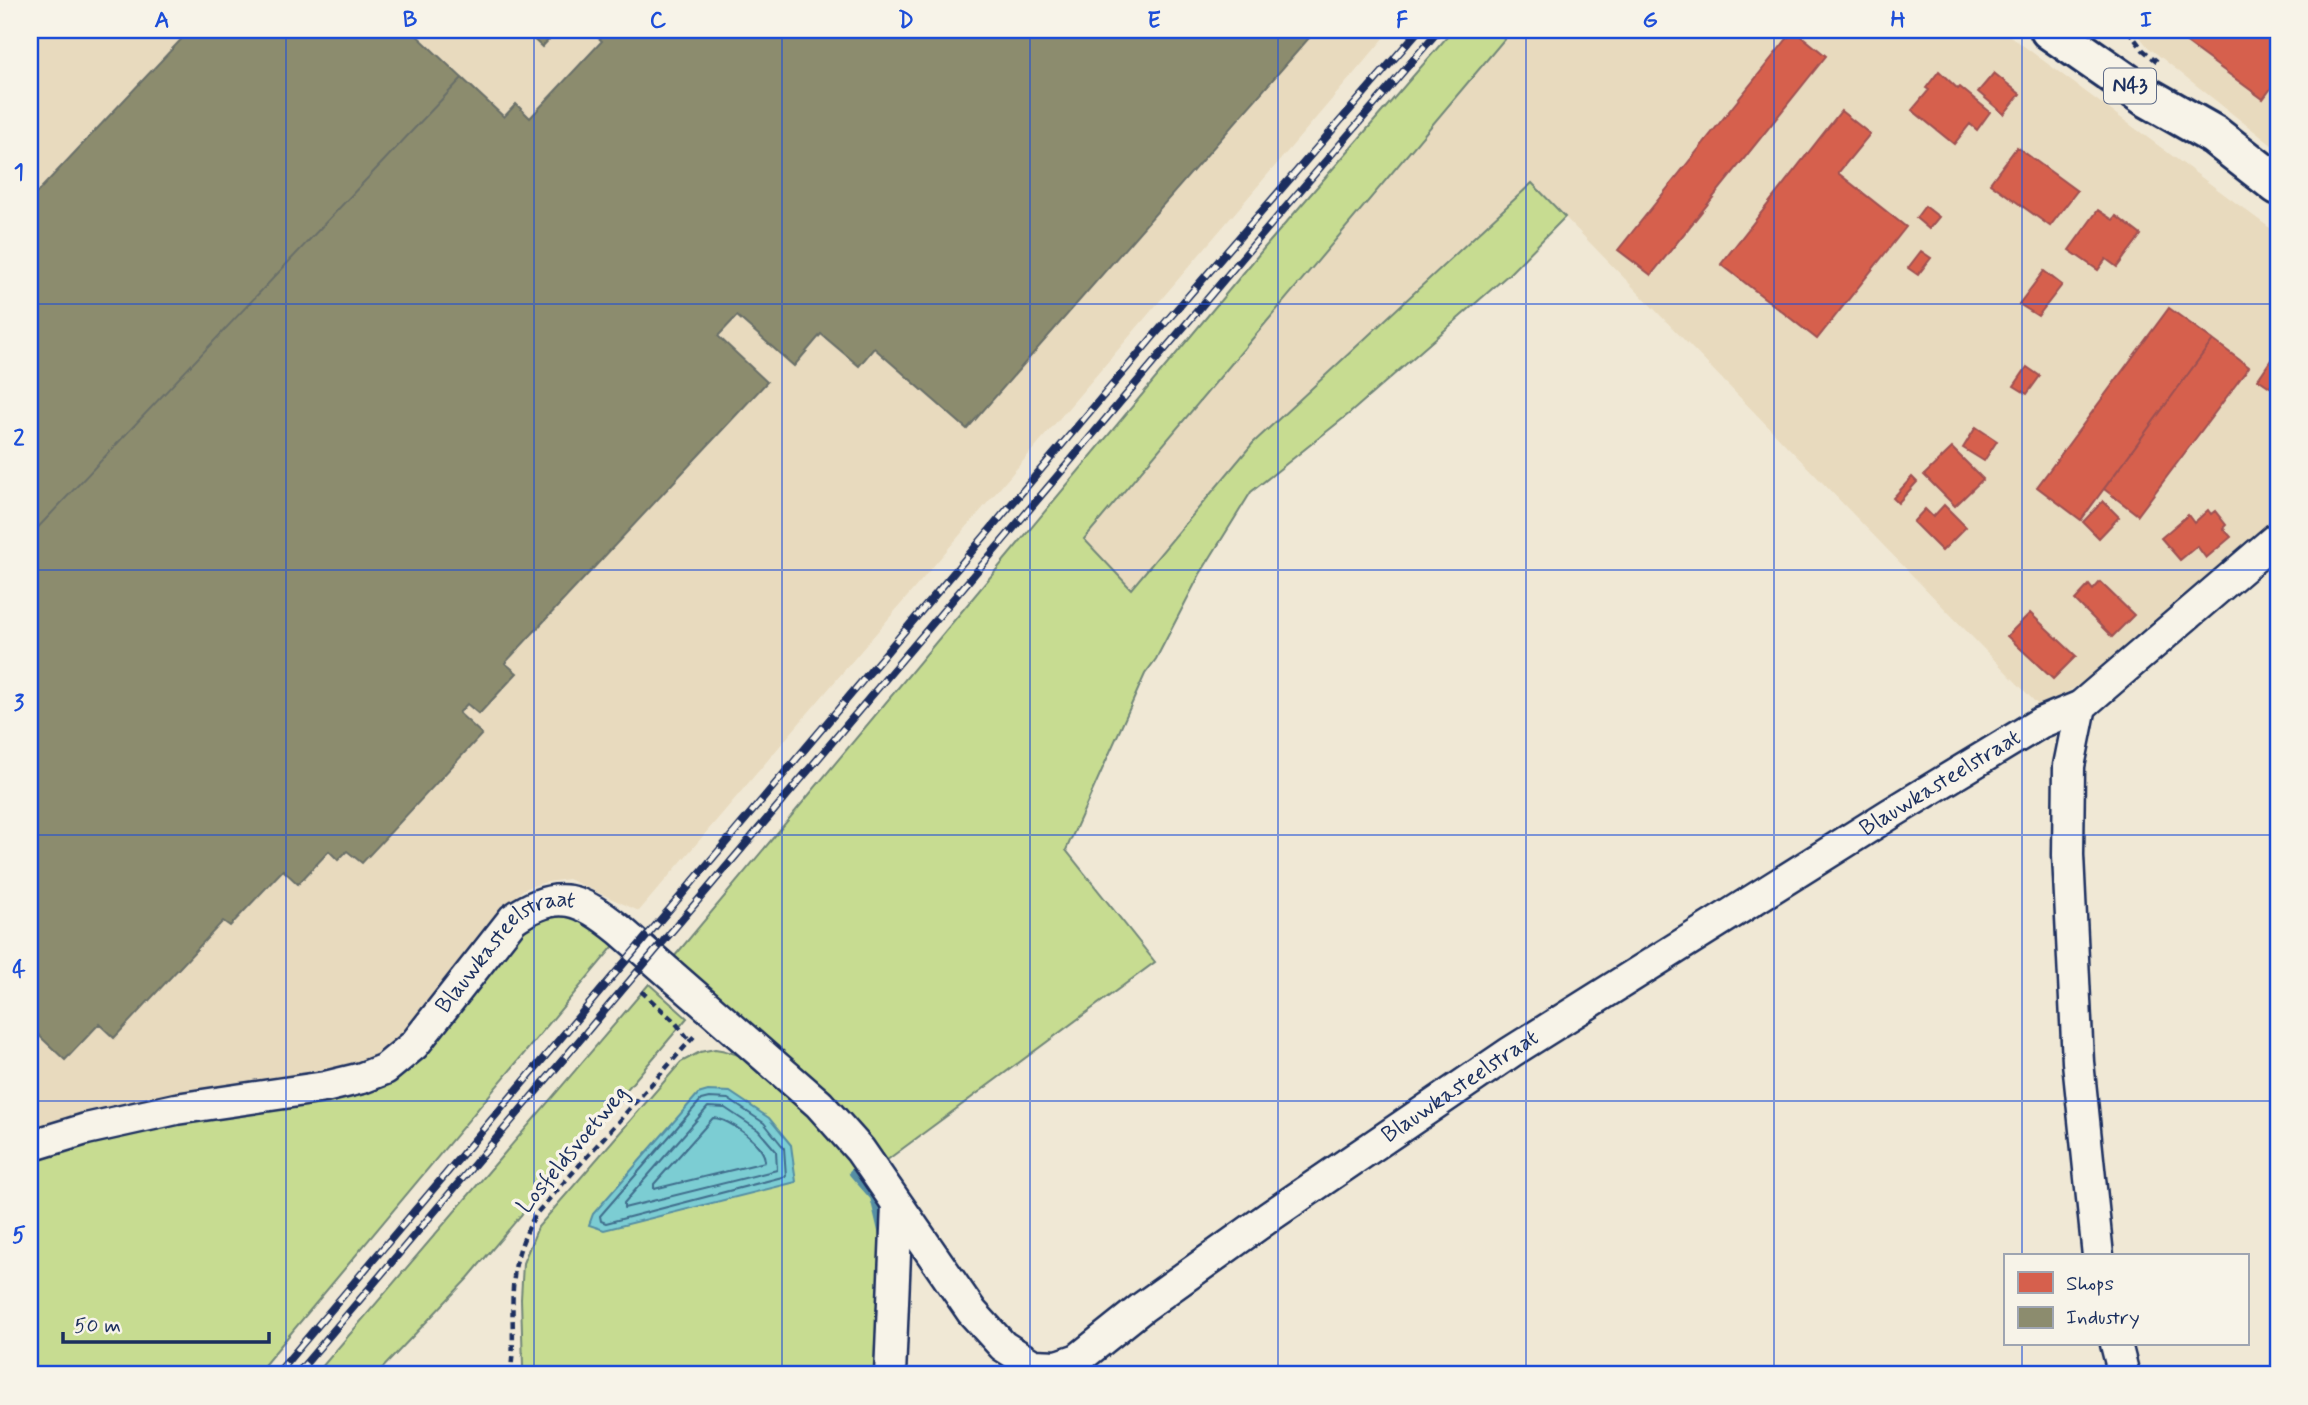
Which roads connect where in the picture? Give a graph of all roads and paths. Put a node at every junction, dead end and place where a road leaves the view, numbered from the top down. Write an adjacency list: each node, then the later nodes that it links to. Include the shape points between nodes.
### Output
1 (2050, 30): 2 (main road, N43, via 2134,89 2214,135)
2 (2278, 185)
3 (2278, 537): 4 (street, Blauwkasteelstraat)
4 (2081, 706): 9 (street, Blauwkasteelstraat, via 2040,723 1890,814 1511,1052 1269,1217 1078,1359 1058,1366 1033,1365 1003,1346 972,1312); 10 (street, via 2069,766 2067,855 2078,1062)
5 (641, 991): 7 (path)
6 (715, 1013): 7 (path, Losfeldsvoetweg); 8 (street, Blauwkasteelstraat, via 598,912 577,901 530,906 513,919 414,1045 385,1069 325,1087 176,1109); 9 (street, Blauwkasteelstraat, via 818,1104 860,1150)
7 (690, 1041): 12 (path, Losfeldsvoetweg, via 535,1215 520,1247 514,1277)
8 (30, 1146)
9 (897, 1205): 13 (street)
10 (2098, 1254)
11 (2117, 1346): 14 (street)
12 (510, 1375)
13 (890, 1375)
14 (2124, 1375)

